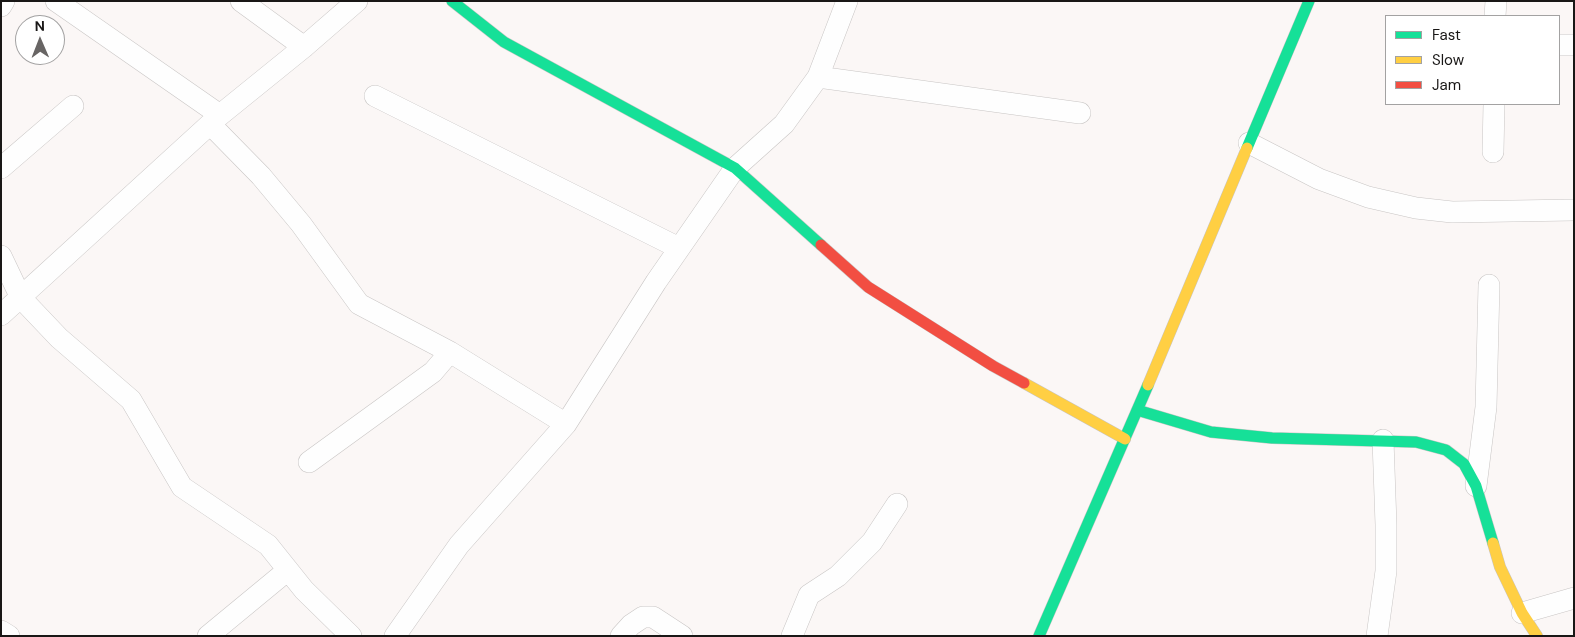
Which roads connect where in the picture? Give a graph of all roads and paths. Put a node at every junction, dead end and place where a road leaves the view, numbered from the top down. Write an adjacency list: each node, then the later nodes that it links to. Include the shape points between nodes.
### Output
1 (4, 1): 9 (street)
2 (56, 1): 19 (street)
3 (241, 1): 13 (street)
4 (357, 1): 13 (street)
5 (452, 1): 23 (street, via 504,42)
6 (847, 1): 14 (street)
7 (1309, 1): 20 (street)
8 (1496, 1): 10 (street)
9 (1, 6)
10 (1495, 15)
11 (1560, 45): 12 (street)
12 (1574, 45)
13 (304, 47): 19 (street)
14 (818, 76): 18 (street); 23 (street, via 784,124)
15 (375, 96): 25 (street)
16 (1494, 105): 21 (street)
17 (72, 106): 22 (street)
18 (1080, 113)
19 (215, 119): 28 (street); 30 (street, via 301,224 359,304)
20 (1249, 143): 24 (street, via 1319,179 1368,197 1416,208 1452,212); 31 (street)
21 (1493, 152)
22 (1, 168)
23 (735, 168): 25 (street); 33 (street, via 868,287 993,366)
24 (1574, 210)
25 (679, 248): 32 (street)
26 (1, 256): 28 (street)
27 (1489, 285): 36 (street, via 1486,408)
28 (20, 298): 29 (street); 38 (street, via 59,338 131,400 182,487 268,545)
29 (1, 315)
30 (450, 352): 32 (street); 35 (street, via 434,372)
31 (1137, 410): 33 (street); 34 (street, via 1211,432 1272,438)
32 (566, 424): 45 (street, via 459,545)
33 (1125, 439): 49 (street)
34 (1382, 440): 36 (street, via 1416,442 1446,450 1464,464); 50 (street, via 1386,571)
35 (309, 462)
36 (1476, 486): 40 (street, via 1500,567)
37 (897, 504): 48 (street, via 872,542 838,576 809,595)
38 (288, 570): 43 (street); 44 (street)
39 (1574, 598): 40 (street)
40 (1522, 613): 51 (street)
41 (1, 631): 42 (street)
42 (9, 636)
43 (208, 636)
44 (351, 636)
45 (395, 636)
46 (621, 636): 47 (street, via 643,617 653,617)
47 (682, 636)
48 (792, 636)
49 (1039, 636)
50 (1377, 636)
51 (1537, 636)

